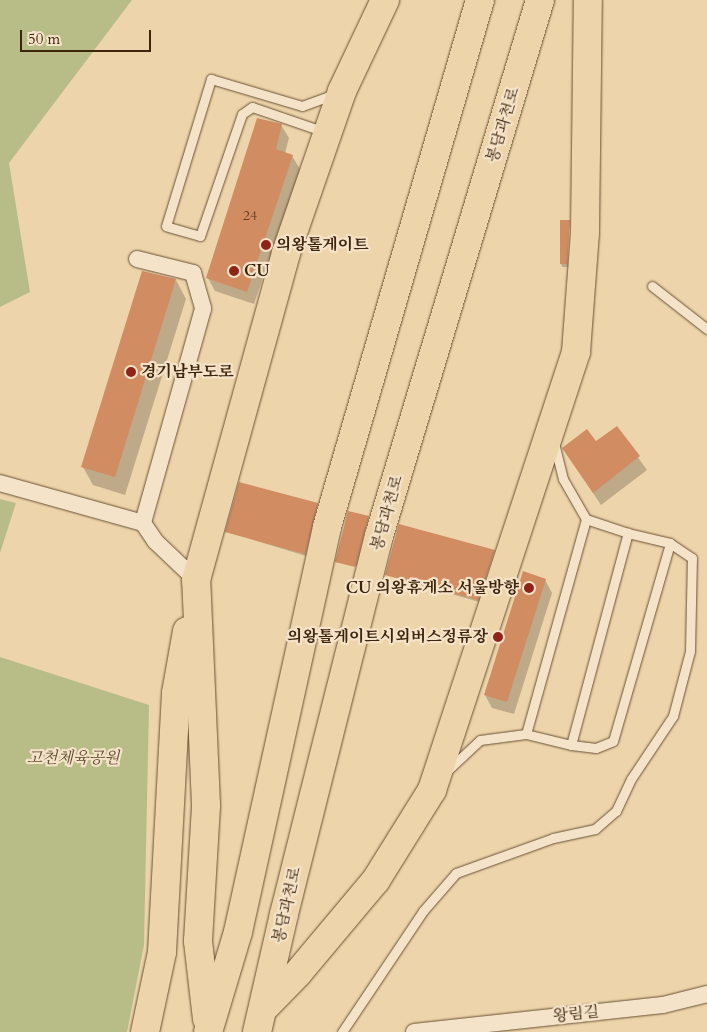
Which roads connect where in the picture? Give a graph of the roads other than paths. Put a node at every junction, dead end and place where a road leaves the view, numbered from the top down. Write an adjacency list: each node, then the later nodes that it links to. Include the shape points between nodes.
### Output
1 (385, 0): 5 (highway)
2 (480, 0): 23 (highway, via 327,527 238,932)
3 (540, 0): 21 (highway, 봉담과천로, via 379,536)
4 (588, 0): 10 (highway, via 585,232 576,352)
5 (342, 91): 6 (highway); 6 (lane, via 302,106 210,79 166,226 200,236 242,114 252,107)
6 (327, 133): 16 (highway, via 286,253)
7 (137, 258): 13 (street, via 193,273 203,309)
8 (652, 286): 9 (lane)
9 (707, 329)
10 (550, 427): 12 (lane, via 563,478); 19 (highway)
11 (0, 483): 13 (street)
12 (586, 519): 14 (lane); 17 (lane)
13 (143, 523): 16 (street, via 155,541)
14 (628, 532): 15 (lane); 18 (lane)
15 (670, 543): 18 (lane, via 613,741 596,748); 24 (lane, via 692,558 690,651 673,716 631,779 616,811 595,829 553,838 456,873 423,910)
16 (196, 580): 22 (highway, via 176,693 162,952); 23 (highway, via 206,805 198,941)
17 (526, 734): 18 (lane); 19 (lane, via 480,740 459,756)
18 (571, 745)
19 (432, 790): 21 (highway, via 376,880)
20 (707, 994): 25 (street, 왕림길, via 663,1005)
21 (260, 1021)
22 (145, 1032)
23 (208, 1032)
24 (342, 1032)
25 (414, 1032)

